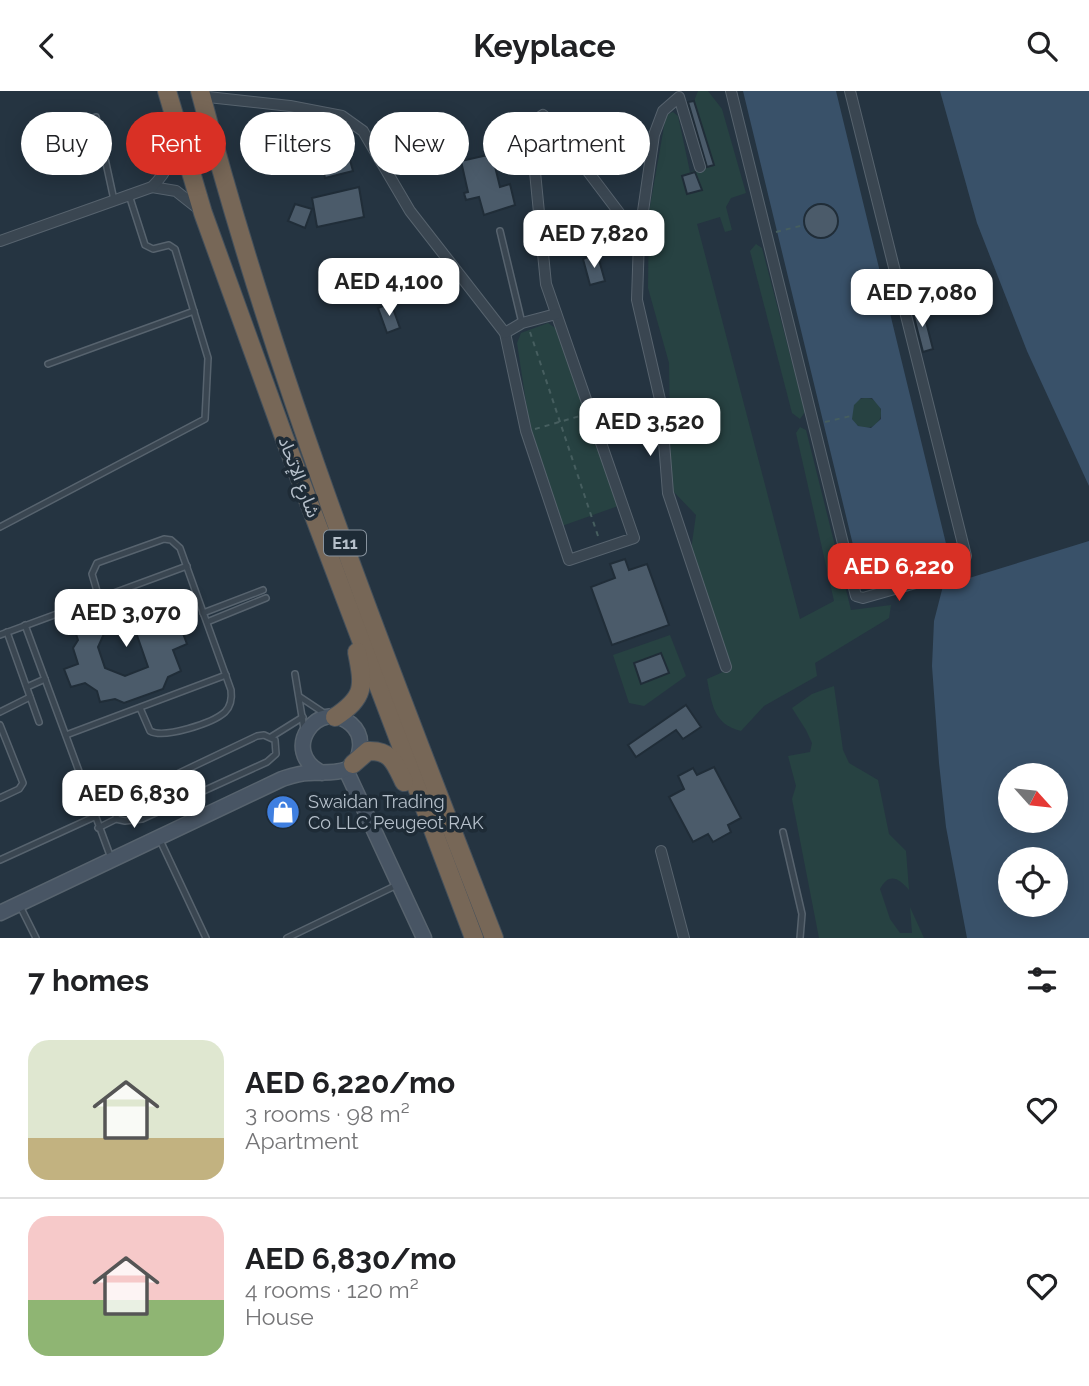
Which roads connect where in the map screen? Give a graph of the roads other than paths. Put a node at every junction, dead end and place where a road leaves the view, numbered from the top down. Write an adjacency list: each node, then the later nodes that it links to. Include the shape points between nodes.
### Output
1 (167, 91): 6 (highway, شارع الإتحاد / E11)
2 (731, 91): 3 (street, via 856,596 863,598 954,572 966,556)
3 (850, 91)
4 (205, 93): 21 (street, via 342,116 354,122 410,212); 70 (highway, شارع الإتحاد / E11, via 213,142 266,319 361,589)
5 (683, 94): 7 (street); 16 (street, via 663,111 654,135)
6 (174, 112)
7 (700, 167)
8 (108, 175): 13 (lane)
9 (161, 175): 11 (street)
10 (192, 175): 14 (highway, شارع الإتحاد / E11)
11 (152, 187): 12 (street); 14 (street, via 176,191)
12 (130, 195): 13 (street); 18 (lane, via 145,245 150,249 173,247)
13 (114, 201): 17 (street)
14 (203, 213): 28 (highway, شارع الإتحاد / E11)
15 (500, 231): 20 (lane)
16 (639, 239): 19 (street, via 556,129 543,115 537,117 532,144 546,284); 33 (street, via 637,300 661,404 668,493)
17 (0, 241)
18 (194, 311): 22 (lane); 23 (lane, via 208,358 205,419)
19 (556, 314): 20 (street); 21 (street, via 634,538 569,560 526,431)
20 (524, 322): 21 (street)
21 (505, 333)
22 (48, 364)
23 (0, 527)
24 (187, 566): 26 (lane); 26 (lane, via 180,548 164,538 131,550 97,563 93,582); 29 (lane)
25 (262, 590): 29 (lane)
26 (99, 598): 31 (lane)
27 (266, 598): 30 (lane)
28 (345, 598): 43 (highway, via 362,685 352,706); 62 (highway, شارع الإتحاد / E11)
29 (203, 613): 30 (lane)
30 (207, 622): 35 (lane)
31 (25, 625): 32 (lane); 36 (lane)
32 (3, 634): 37 (lane)
33 (726, 667)
34 (295, 674): 39 (lane)
35 (226, 675): 40 (lane); 40 (lane, via 232,696 219,716 163,735 150,731)
36 (45, 679): 37 (lane); 46 (lane)
37 (27, 687): 38 (lane)
38 (30, 697): 41 (lane); 44 (lane)
39 (300, 697): 42 (lane); 43 (lane)
40 (140, 709): 46 (lane)
41 (0, 712)
42 (303, 717): 47 (lane); 48 (lane)
43 (332, 717): 48 (street, via 312,724); 49 (street, via 348,722 359,737 360,746)
44 (39, 722)
45 (0, 725): 52 (lane, via 23,783)
46 (66, 735): 53 (lane)
47 (271, 737): 54 (lane, via 257,736 129,797 117,808); 54 (lane, via 277,749 267,762 142,819)
48 (303, 743): 50 (street, via 309,764); 51 (street)
49 (350, 767): 50 (street); 61 (street); 62 (highway, via 368,751 389,754)
50 (323, 773): 51 (street)
51 (282, 779): 57 (street)
52 (0, 798)
53 (94, 817): 55 (lane); 59 (lane)
54 (116, 819): 55 (lane)
55 (98, 828): 60 (lane)
56 (783, 832): 72 (lane, via 802,914)
57 (159, 838): 60 (street); 66 (lane)
58 (661, 851): 71 (street)
59 (0, 860)
60 (111, 860): 63 (street)
61 (398, 884): 67 (lane); 68 (street)
62 (453, 884): 69 (highway, شارع الإتحاد / E11)
63 (19, 904): 64 (street); 65 (lane)
64 (0, 913)
65 (36, 938)
66 (206, 938)
67 (287, 938)
68 (424, 938)
69 (474, 938)
70 (494, 938)
71 (684, 938)
72 (800, 938)

